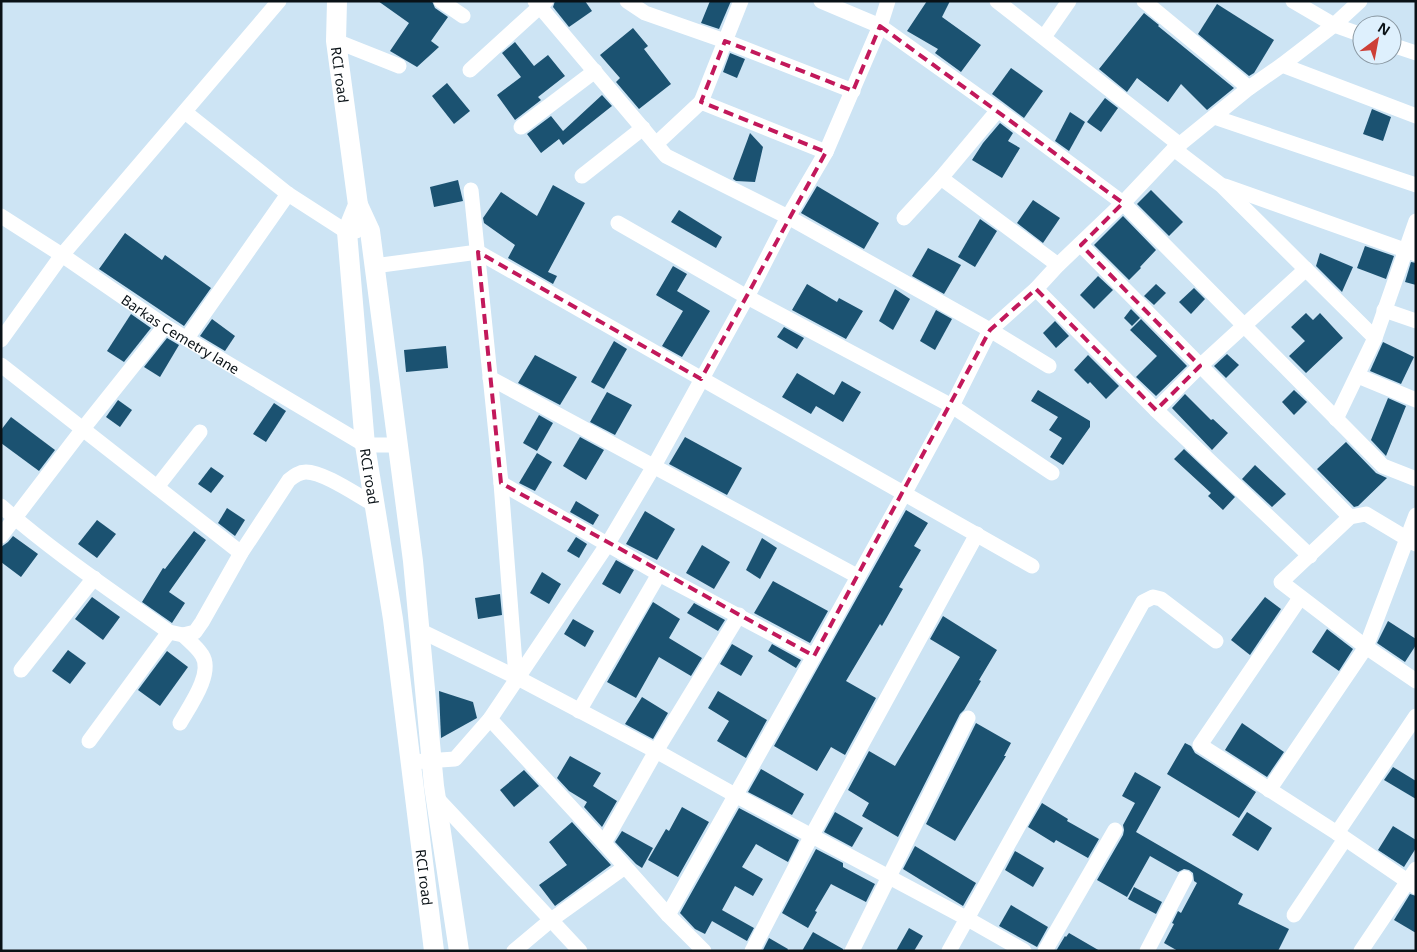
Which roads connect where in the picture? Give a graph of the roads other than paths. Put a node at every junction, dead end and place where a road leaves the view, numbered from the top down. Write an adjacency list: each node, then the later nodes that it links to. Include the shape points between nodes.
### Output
1 (279, 1): 31 (street)
2 (337, 1): 19 (street, RCI road)
3 (441, 1): 14 (street)
4 (627, 1): 20 (street, via 645,13)
5 (741, 1): 20 (street)
6 (821, 1): 16 (street)
7 (888, 1): 16 (street)
8 (997, 1): 18 (street)
9 (1068, 1): 18 (street)
10 (1144, 1): 27 (street)
11 (1293, 1): 15 (street)
12 (1360, 1): 15 (street)
13 (540, 3): 25 (street); 26 (street)
14 (463, 16)
15 (1334, 25): 17 (street); 23 (street)
16 (880, 26): 28 (street); 30 (street)
17 (1352, 31)
18 (1044, 37): 37 (street)
19 (336, 41): 24 (street); 46 (street, RCI road)
20 (725, 41): 28 (street); 29 (street)
21 (1402, 48): 22 (street)
22 (1416, 53)
23 (1282, 65): 27 (street); 32 (street)
24 (399, 66)
25 (470, 70)
26 (595, 71): 34 (street); 35 (street)
27 (1249, 88): 33 (street)
28 (853, 91): 38 (street)
29 (701, 102): 36 (street); 38 (street)
30 (998, 110): 40 (street); 45 (street)
31 (185, 112): 44 (street); 57 (street)
32 (1416, 116)
33 (1214, 117): 37 (street); 42 (street)
34 (521, 127)
35 (643, 128): 36 (street); 39 (street)
36 (656, 144): 48 (street, via 666,156)
37 (1177, 147): 41 (street); 45 (street)
38 (826, 152): 48 (street)
39 (582, 176)
40 (941, 178): 49 (street); 58 (street)
41 (1222, 185): 56 (street); 60 (street)
42 (1416, 185)
43 (471, 190): 55 (street)
44 (288, 194): 53 (street); 68 (street)
45 (1123, 203): 54 (street); 65 (street)
46 (358, 205): 52 (street); 53 (street, RCI road)
47 (1, 216): 57 (street, Barkas Cemetry lane)
48 (788, 217): 62 (street); 67 (street)
49 (904, 218)
50 (1416, 221): 56 (street)
51 (618, 223): 62 (street)
52 (370, 231): 53 (street); 59 (street)
53 (347, 232): 83 (street, RCI road)
54 (1081, 245): 58 (street); 73 (street)
55 (478, 252): 59 (street); 75 (street); 76 (street)
56 (1411, 252): 63 (street)
57 (62, 255): 66 (street, Barkas Cemetry lane); 70 (street)
58 (1058, 265): 61 (street)
59 (374, 266): 84 (street)
60 (1306, 269): 65 (street); 69 (street)
61 (1036, 289): 67 (street); 79 (street)
62 (747, 297): 76 (street); 78 (street)
63 (1384, 310): 64 (street); 69 (street)
64 (1416, 321)
65 (1245, 325): 73 (street); 80 (street)
66 (165, 326): 68 (street, Barkas Cemetry lane); 81 (street)
67 (990, 330): 72 (street); 78 (street)
68 (187, 338): 83 (street, Barkas Cemetry lane)
69 (1375, 338): 74 (street)
70 (1, 340)
71 (1, 365): 81 (street)
72 (1049, 366)
73 (1200, 366): 79 (street); 94 (street)
74 (1358, 376): 77 (street); 80 (street)
75 (490, 378): 85 (street); 88 (street)
76 (701, 379): 85 (street); 90 (street)
77 (1416, 400)
78 (952, 406): 86 (street); 90 (street)
79 (1156, 410): 101 (street)
80 (1336, 419): 87 (street, via 1383,466)
81 (82, 430): 89 (street); 95 (street)
82 (200, 432): 89 (street)
83 (365, 445): 84 (street); 91 (street, RCI road)
84 (398, 445): 108 (street)
85 (654, 466): 99 (street); 104 (street)
86 (1052, 473)
87 (1416, 479)
88 (501, 484): 99 (street); 114 (street)
89 (158, 487): 100 (street)
90 (904, 494): 96 (street); 104 (street)
91 (374, 505): 100 (street, via 319,474 297,474 289,480); 124 (street, RCI road)
92 (1, 506): 95 (street)
93 (1416, 515): 98 (street)
94 (1350, 517): 98 (street, via 1366,514); 101 (street)
95 (16, 518): 97 (street); 105 (street)
96 (976, 534): 102 (street); 129 (street)
97 (1, 536)
98 (1411, 541): 111 (street)
99 (607, 545): 103 (street); 114 (street)
100 (241, 553): 109 (street, via 195,632)
101 (1310, 556): 106 (street, via 1281,582)
102 (1032, 566)
103 (659, 574): 107 (street); 116 (street)
104 (857, 576): 112 (street)
105 (94, 578): 109 (street); 113 (street)
106 (1300, 598): 111 (street); 125 (street, via 1200,745)
107 (739, 615): 112 (street); 122 (street)
108 (419, 630): 114 (street); 123 (street)
109 (176, 633): 120 (street, via 203,655 206,666 205,676); 121 (street)
110 (1216, 641): 138 (street, via 1161,599 1153,597 1143,602)
111 (1366, 647): 115 (street); 125 (street)
112 (814, 656): 126 (street)
113 (21, 670)
114 (516, 677): 116 (street); 119 (street)
115 (1416, 681)
116 (579, 711): 122 (street)
117 (1416, 716): 130 (street)
118 (968, 718): 133 (street)
119 (490, 719): 123 (street, via 455,759); 131 (street)
120 (180, 723)
121 (89, 741)
122 (656, 751): 126 (street); 131 (street)
123 (432, 761): 124 (street); 127 (street)
124 (411, 762): 140 (street, RCI road)
125 (1269, 790): 130 (street)
126 (735, 795): 129 (street); 136 (street)
127 (435, 796): 139 (street); 141 (street)
128 (1115, 830): 149 (street)
129 (812, 835): 133 (street); 145 (street)
130 (1341, 836): 135 (street); 137 (street)
131 (604, 842): 132 (street)
132 (625, 867): 136 (street); 139 (street)
133 (889, 878): 138 (street); 146 (street)
134 (1185, 878): 150 (street)
135 (1413, 879): 151 (street)
136 (668, 915): 144 (street)
137 (1294, 915)
138 (966, 918): 147 (street); 148 (street)
139 (551, 920): 142 (street); 143 (street)
140 (434, 951)
141 (459, 951)
142 (514, 951)
143 (580, 951)
144 (704, 951)
145 (752, 951)
146 (852, 951)
147 (949, 951)
148 (1024, 951)
149 (1045, 951)
150 (1147, 951)
151 (1361, 951)

